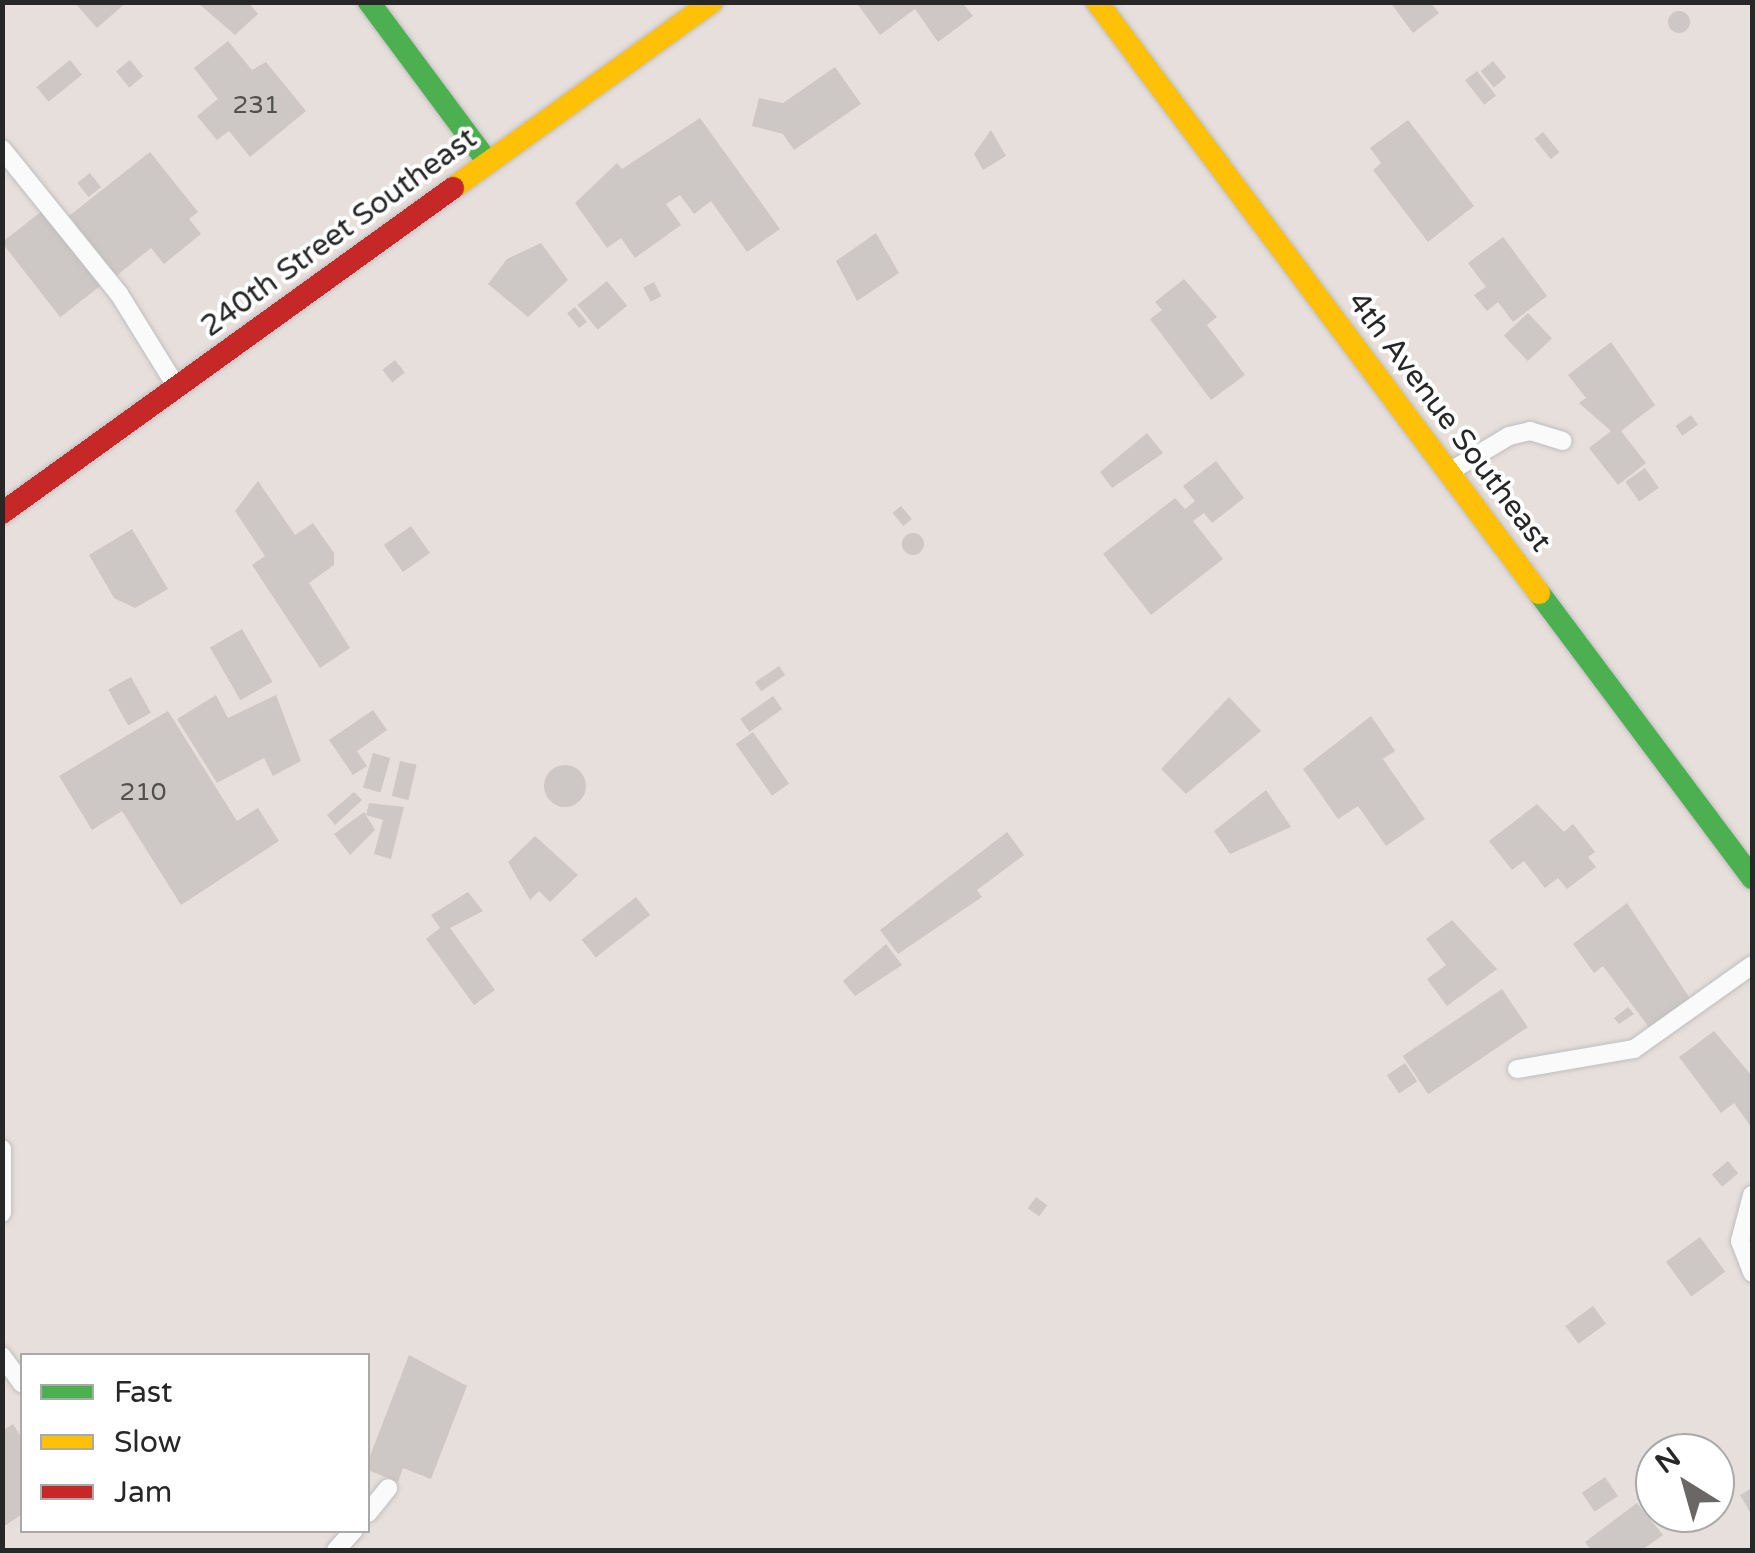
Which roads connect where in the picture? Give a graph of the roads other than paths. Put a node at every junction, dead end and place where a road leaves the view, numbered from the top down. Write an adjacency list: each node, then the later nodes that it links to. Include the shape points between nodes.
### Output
1 (369, 2): 5 (street)
2 (712, 2): 5 (street, 240th Street Southeast)
3 (1097, 2): 8 (street, 4th Avenue Southeast)
4 (2, 149): 6 (lane, via 119,294)
5 (488, 162): 6 (street, 240th Street Southeast)
6 (177, 387): 9 (street, 240th Street Southeast)
7 (1562, 442): 8 (lane, via 1530,431 1509,436)
8 (1449, 472): 10 (street, 4th Avenue Southeast)
9 (2, 513)
10 (1752, 878)
11 (1752, 965): 12 (lane, via 1634,1049)
12 (1516, 1069)
13 (2, 1149): 15 (lane)
14 (1752, 1195): 16 (lane, via 1740,1241)
15 (2, 1214)
16 (1752, 1273)
17 (2, 1356): 18 (lane)
18 (20, 1381)
19 (388, 1488): 20 (lane)
20 (370, 1510)

